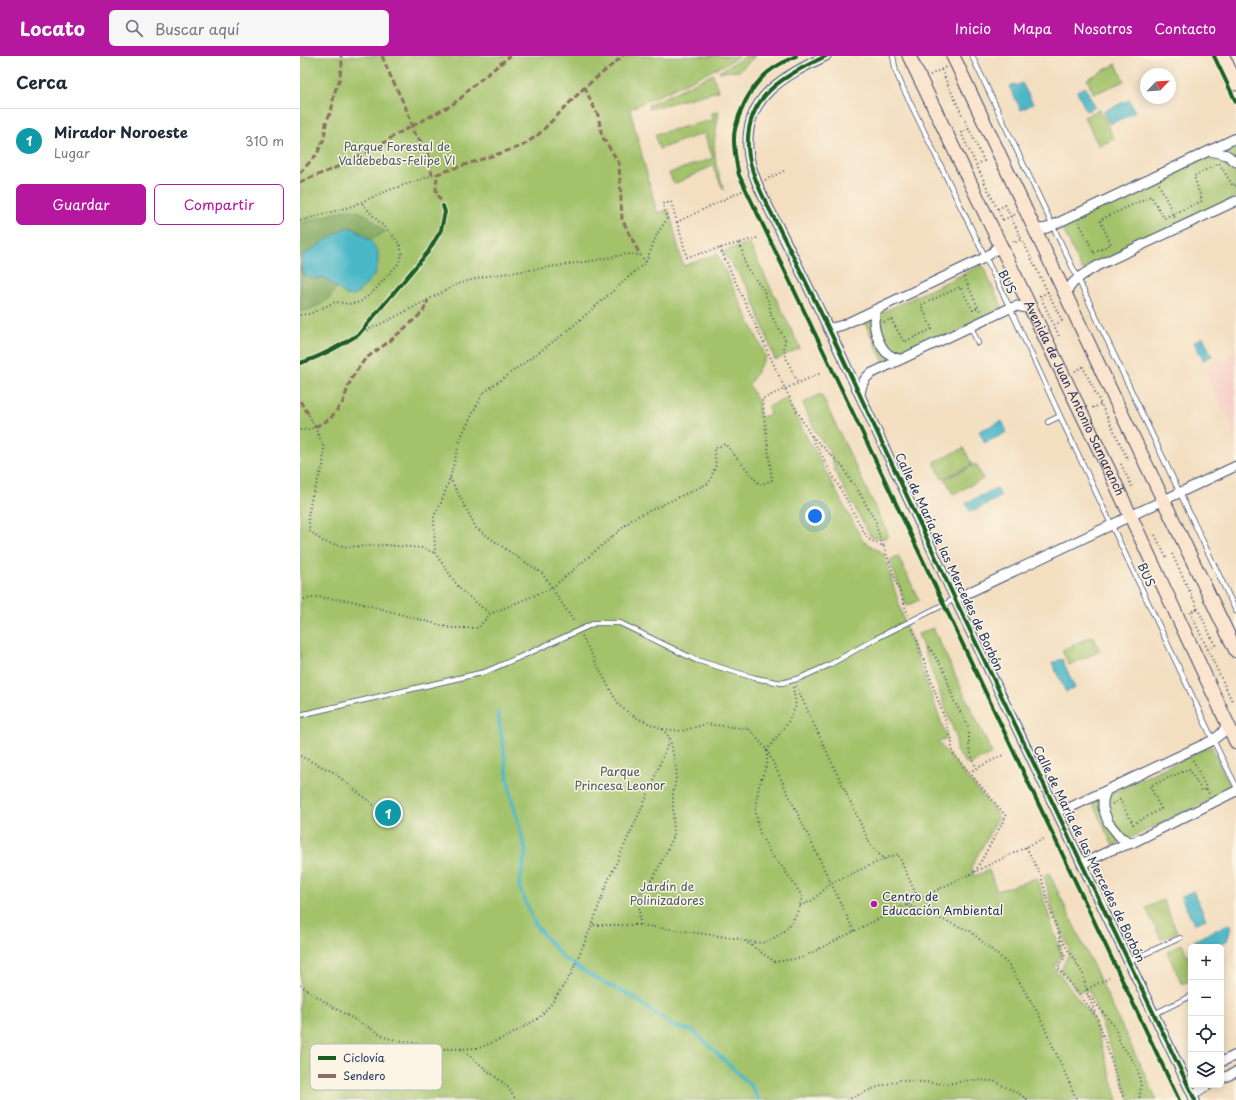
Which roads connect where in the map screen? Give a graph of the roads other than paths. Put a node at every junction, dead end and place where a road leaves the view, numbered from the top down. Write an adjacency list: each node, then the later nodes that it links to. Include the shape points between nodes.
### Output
1 (826, 56): 22 (street, Calle de María de las Mercedes de Borbón, via 798,69 770,90 752,115 748,148 758,184)
2 (893, 56): 15 (lane, BUS, via 896,72)
3 (953, 56): 13 (street)
4 (972, 56): 12 (lane)
5 (1223, 56): 7 (street)
6 (909, 57): 14 (street, Avenida de Juan Antonio Samaranch)
7 (1236, 84)
8 (1236, 138): 9 (street)
9 (1210, 151): 10 (street, via 1227,155); 12 (street)
10 (1236, 162)
11 (1235, 200): 16 (street)
12 (1053, 226): 13 (street); 16 (lane)
13 (1035, 229): 17 (street)
14 (999, 244): 15 (street); 20 (street, Avenida de Juan Antonio Samaranch)
15 (984, 258): 18 (lane, BUS); 19 (street)
16 (1078, 278): 17 (street); 29 (lane)
17 (1066, 294): 30 (street)
18 (1010, 308): 20 (street, via 1017,306); 21 (street); 26 (lane, BUS)
19 (876, 309): 22 (street, via 836,328); 24 (street, via 874,321 879,342 892,357)
20 (1031, 309): 31 (street, Avenida de Juan Antonio Samaranch)
21 (971, 327): 23 (lane); 24 (street)
22 (828, 328): 25 (street, Calle de María de las Mercedes de Borbón)
23 (978, 342)
24 (902, 359): 25 (street, via 870,374 862,385)
25 (860, 396): 33 (street, Calle de María de las Mercedes de Borbón)
26 (1060, 416): 27 (lane); 32 (lane, BUS)
27 (1048, 422)
28 (1236, 466): 29 (street)
29 (1180, 493): 30 (street); 34 (lane)
30 (1164, 500): 31 (street); 35 (street)
31 (1130, 516): 32 (street); 37 (street, Avenida de Juan Antonio Samaranch)
32 (1111, 525): 33 (street); 38 (lane, BUS)
33 (955, 600): 36 (lane, via 875,639 829,665 782,683 755,678 696,660 620,624 595,623 485,672); 43 (street, Calle de María de las Mercedes de Borbón)
34 (1236, 611)
35 (1236, 651)
36 (300, 715)
37 (1227, 724): 38 (street, via 1222,733); 39 (street, Avenida de Juan Antonio Samaranch)
38 (1213, 740): 40 (lane, BUS); 41 (street)
39 (1236, 742)
40 (1236, 786)
41 (1106, 791): 43 (street, via 1069,808); 44 (street, via 1103,800 1108,822 1120,837)
42 (1236, 791): 44 (street)
43 (1057, 810): 45 (street, Calle de María de las Mercedes de Borbón)
44 (1132, 843): 45 (street)
45 (1082, 864): 47 (street, Calle de María de las Mercedes de Borbón)
46 (1180, 938): 47 (lane)
47 (1128, 962): 49 (street, Calle de María de las Mercedes de Borbón)
48 (1188, 997): 49 (lane)
49 (1154, 1014): 53 (street, Calle de María de las Mercedes de Borbón)
50 (1236, 1055): 51 (street)
51 (1224, 1061)
52 (1236, 1072): 54 (street)
53 (1187, 1076): 56 (street, Calle de María de las Mercedes de Borbón)
54 (1224, 1078)
55 (1203, 1088): 56 (street)
56 (1194, 1098)

